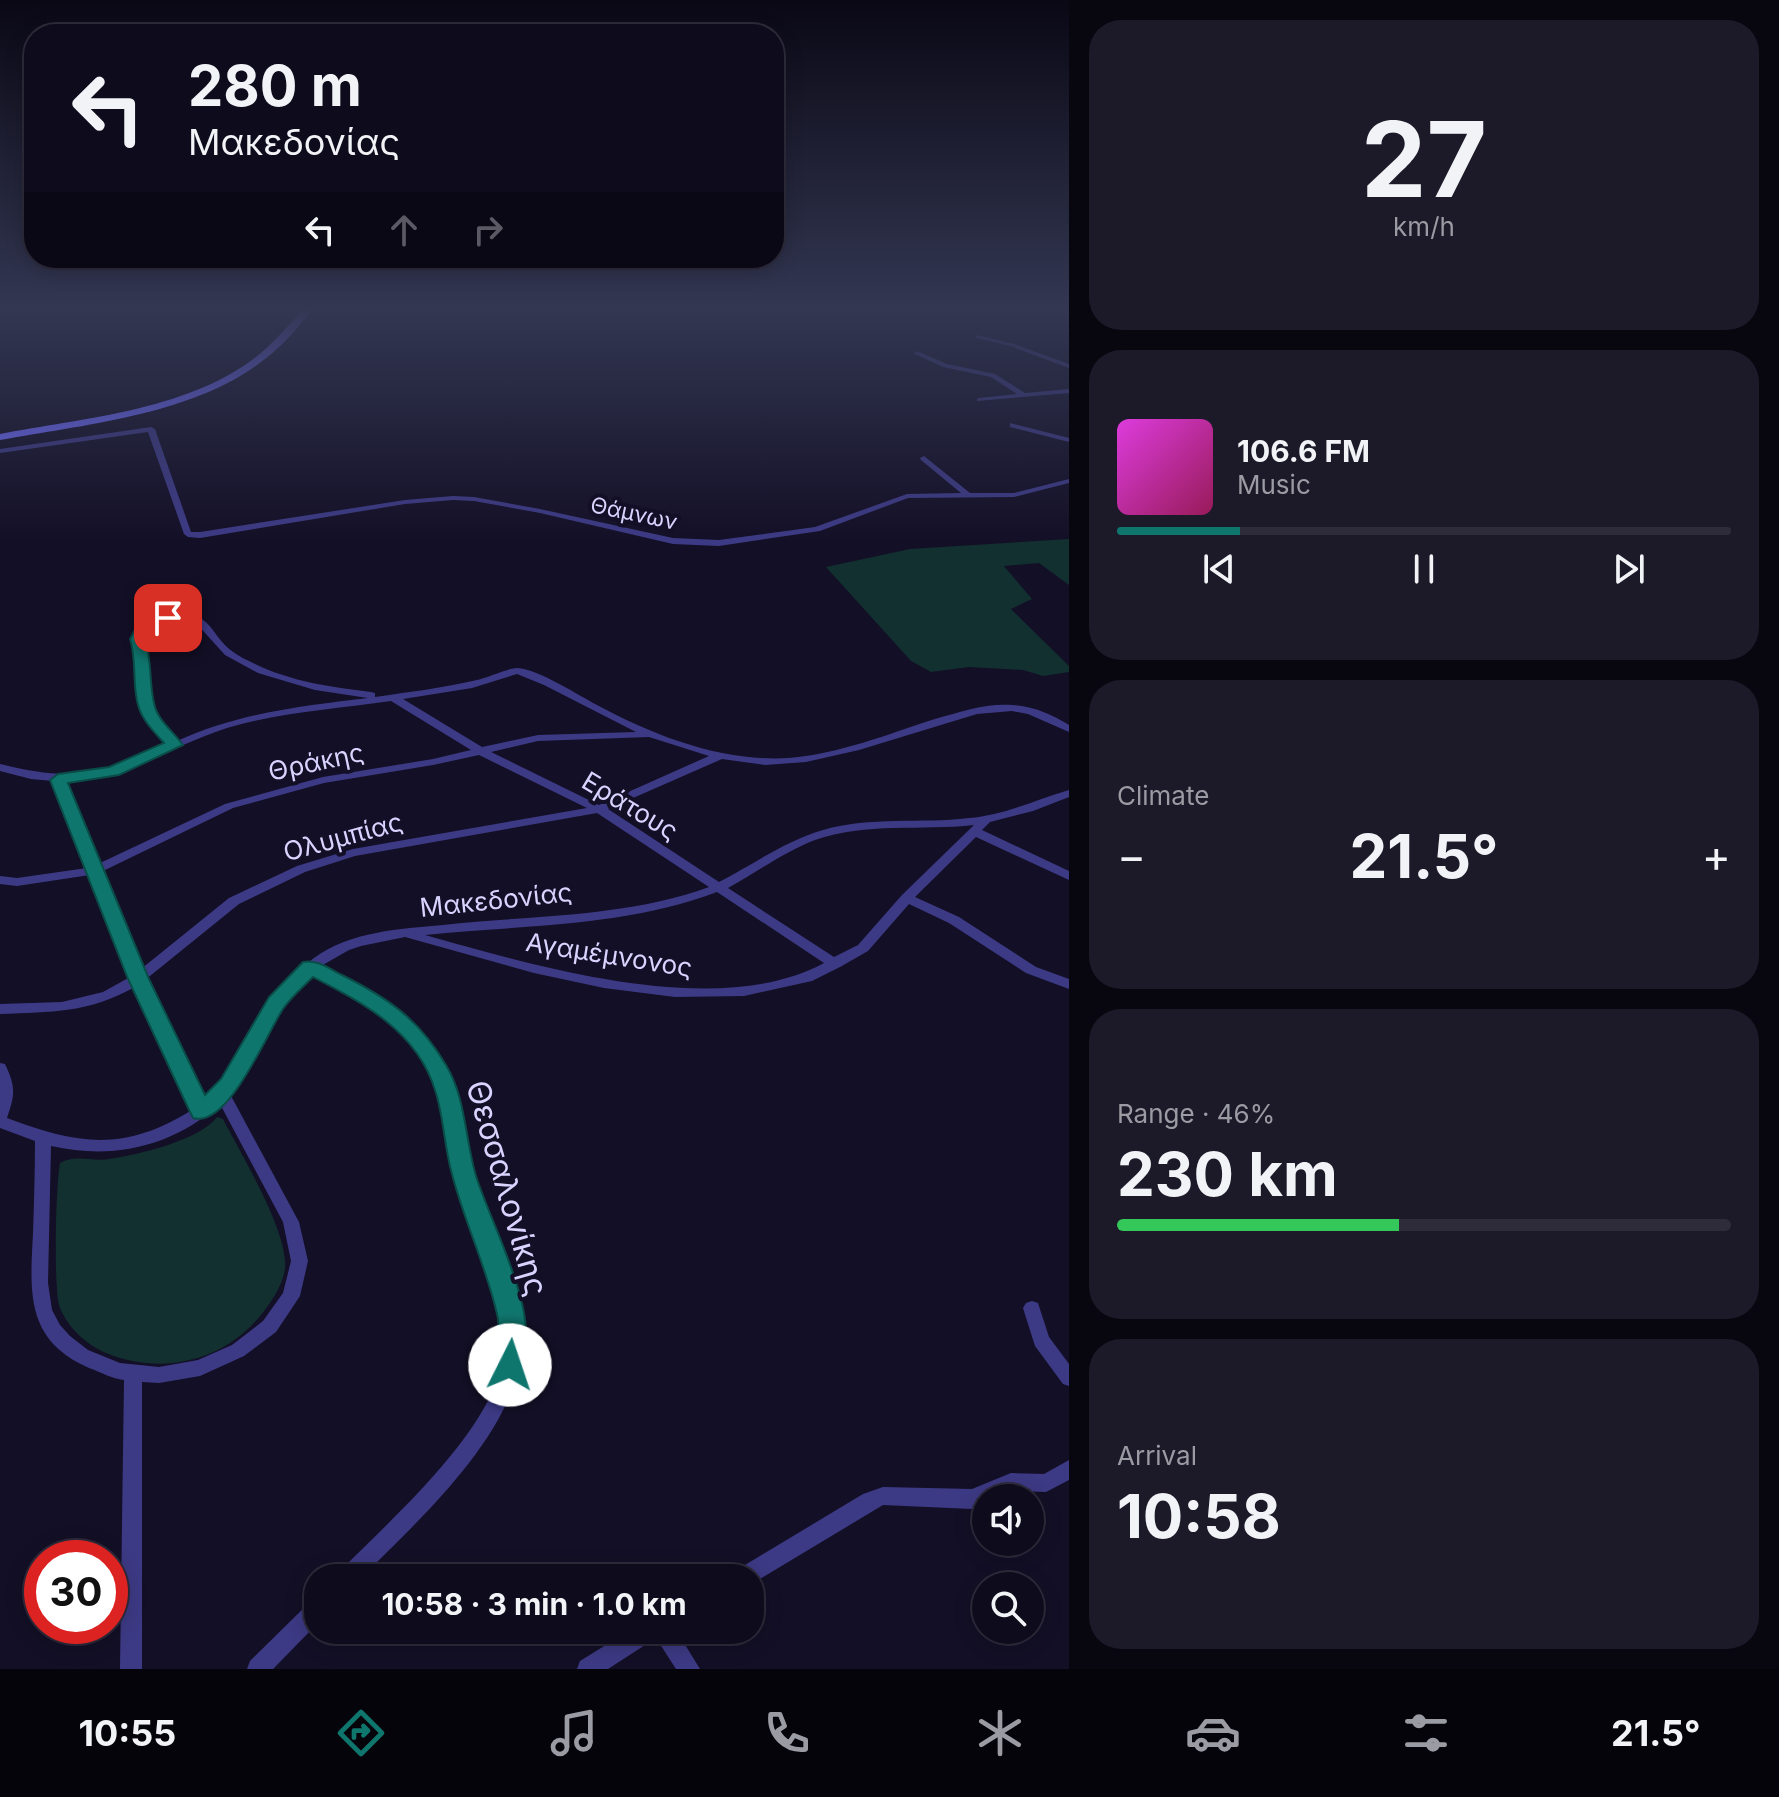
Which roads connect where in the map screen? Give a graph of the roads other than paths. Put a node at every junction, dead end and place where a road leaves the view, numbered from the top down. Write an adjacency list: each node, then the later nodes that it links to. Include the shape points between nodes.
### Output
1 (202, 387): 7 (street, via 123,413)
2 (1011, 387): 4 (street)
3 (1069, 391): 4 (street)
4 (1023, 395): 5 (street)
5 (979, 400)
6 (1013, 425): 8 (street)
7 (0, 437)
8 (1069, 440)
9 (0, 451): 12 (street, Θάμνων, via 151,429 188,534 200,535 453,498 673,541 719,543 817,529 903,497)
10 (924, 458): 12 (street)
11 (1069, 481): 12 (street, Θάμνων, via 1022,494)
12 (969, 496)
13 (395, 698): 15 (street, via 516,671); 16 (street, via 242,721); 16 (street, via 283,679 227,652 201,621 163,619 143,627 138,639 146,705); 17 (street, Εράτους)
14 (1069, 729): 18 (street, via 1033,711 991,707 808,758 776,761)
15 (654, 735): 17 (street, Θράκης, via 552,736); 18 (street)
16 (175, 745): 20 (street, via 113,772)
17 (480, 751): 24 (street, Εράτους); 27 (street, Θράκης, via 275,792 190,822)
18 (722, 755): 24 (street, Ολυμπίας)
19 (0, 767): 20 (street)
20 (58, 780): 27 (street)
21 (1069, 793): 22 (street, Μακεδονίας)
22 (1054, 800): 23 (street); 25 (street, Μακεδονίας)
23 (1069, 806)
24 (599, 809): 30 (street, Εράτους); 35 (street, Ολυμπίας, via 353,853 301,869 234,901)
25 (987, 819): 26 (street, Αγαμέμνονος); 30 (street, Μακεδονίας, via 862,826 813,836 784,847)
26 (974, 831): 28 (street); 31 (street, Αγαμέμνονος)
27 (96, 870): 29 (street, Θράκης); 35 (street)
28 (1069, 876)
29 (0, 880)
30 (718, 887): 32 (street, Μακεδονίας, via 639,909); 33 (street, Εράτους)
31 (907, 898): 33 (street, Αγαμέμνονος, via 877,934); 36 (street, via 962,925 1031,970)
32 (403, 934): 33 (street, Αγαμέμνονος, via 531,968 680,993 770,989); 34 (street, Μακεδονίας, via 343,947)
33 (835, 964)
34 (310, 967): 39 (street, Μακεδονίας, via 276,1002); 47 (street, Θεσσαλονίκης, via 386,1008 412,1032 437,1068 514,1334 506,1381 490,1414 406,1518)
35 (138, 979): 37 (street, Ολυμπίας, via 81,1004); 40 (street)
36 (1069, 984)
37 (0, 1009)
38 (0, 1068): 41 (street, via 7,1092)
39 (222, 1093): 40 (street, Μακεδονίας); 44 (street, via 295,1231 300,1249 296,1281 269,1324 235,1354 186,1373)
40 (201, 1112): 42 (street, Μακεδονίας, via 160,1135 123,1146 86,1147)
41 (0, 1120): 42 (street, Μακεδονίας)
42 (43, 1139): 44 (street, via 39,1280 44,1313 72,1350 99,1366)
43 (1032, 1308): 45 (street, via 1041,1340)
44 (133, 1376): 52 (street)
45 (1069, 1378)
46 (1069, 1469): 48 (street, via 1046,1483 1011,1482 972,1499 883,1496)
47 (361, 1564)
48 (764, 1565)
49 (304, 1622): 53 (street)
50 (627, 1644): 54 (street)
51 (672, 1644): 55 (street)
52 (131, 1669)
53 (258, 1669)
54 (588, 1669)
55 (689, 1669)

